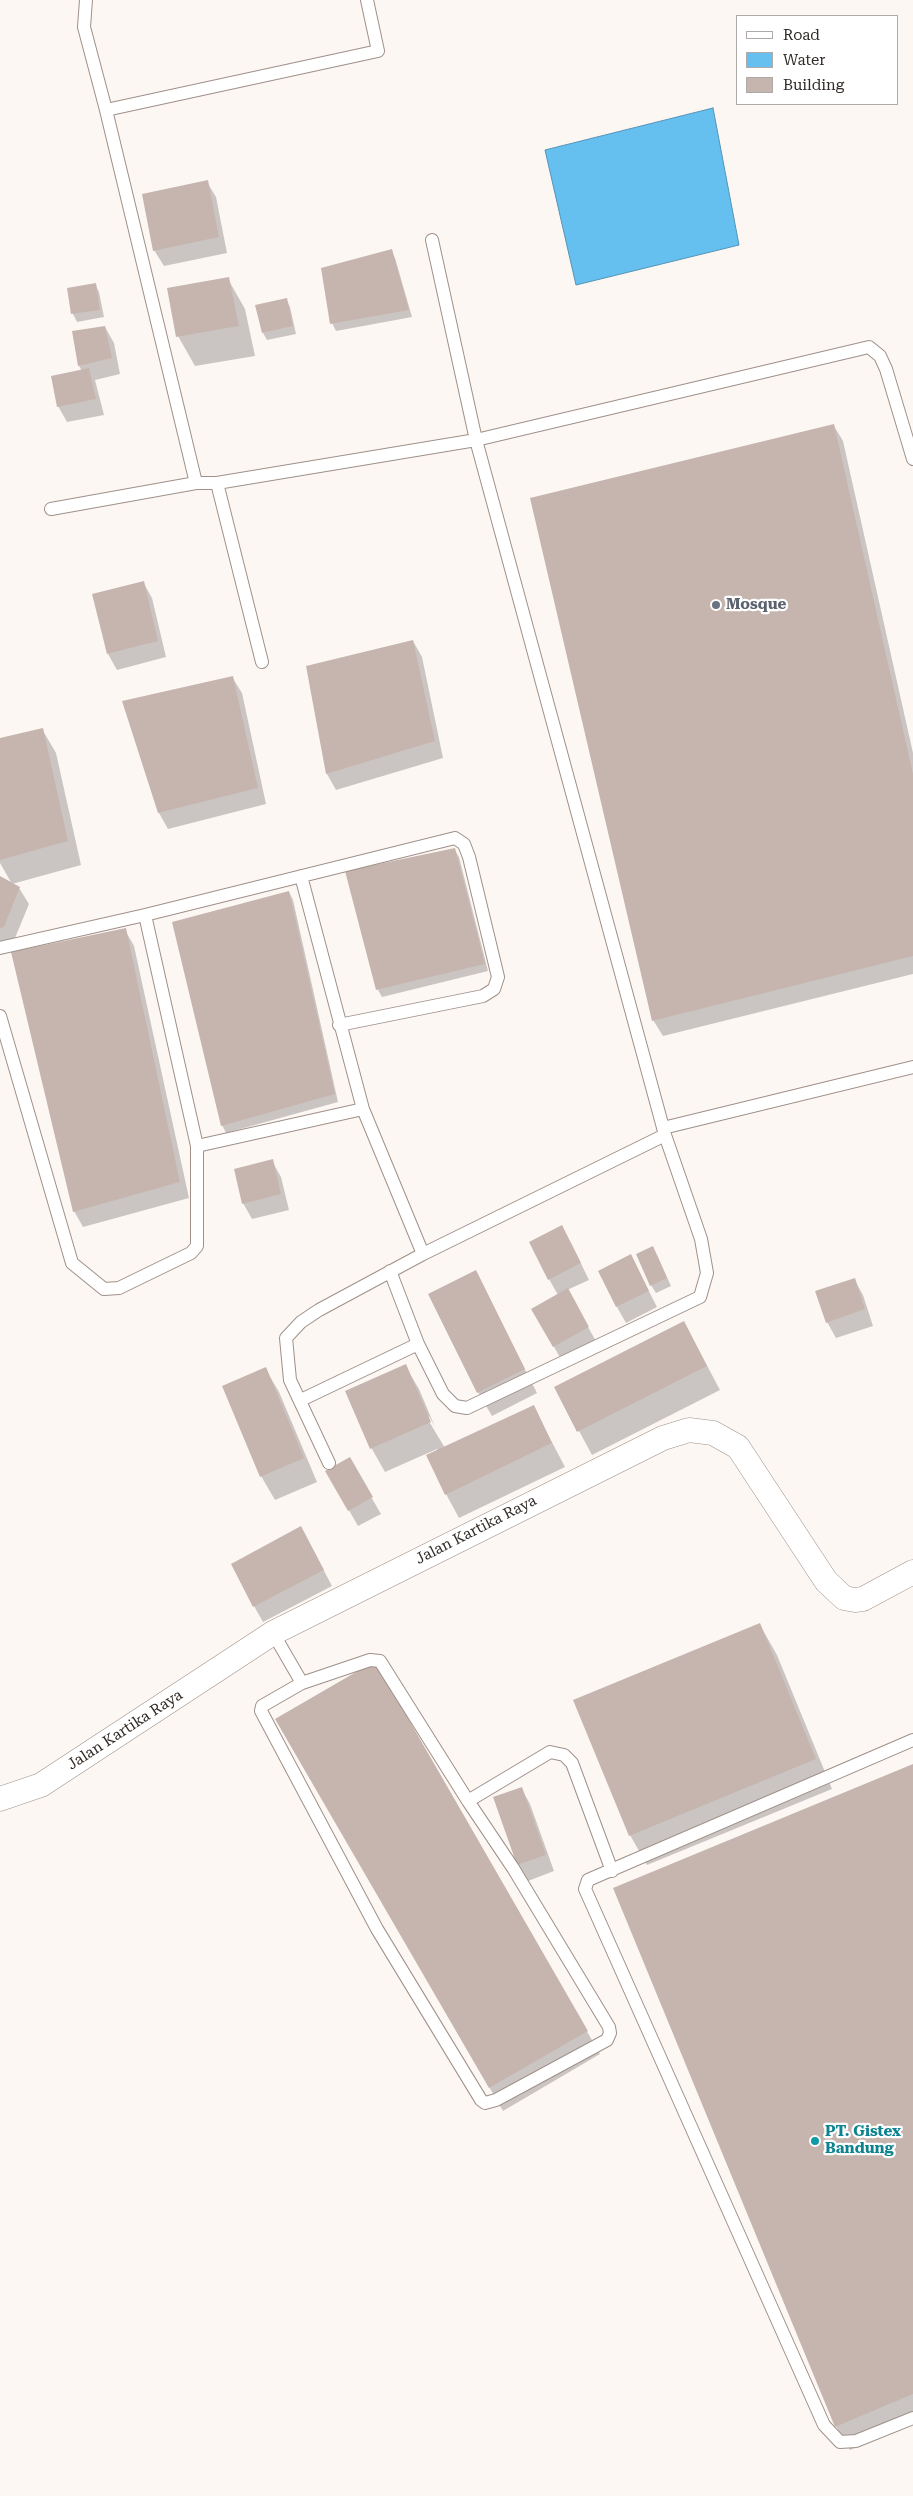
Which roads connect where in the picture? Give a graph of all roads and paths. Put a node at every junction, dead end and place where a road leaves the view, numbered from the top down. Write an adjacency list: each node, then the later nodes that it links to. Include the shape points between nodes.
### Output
1 (86, 0): 3 (lane, via 84,27)
2 (367, 0): 3 (lane, via 378,50)
3 (106, 110): 7 (lane)
4 (432, 240): 5 (lane)
5 (476, 440): 6 (lane, via 869,347 880,356 886,369); 8 (lane); 18 (lane)
6 (913, 458)
7 (196, 483): 8 (lane); 9 (lane)
8 (217, 483): 10 (lane)
9 (51, 509)
10 (262, 662)
11 (301, 876): 12 (lane); 15 (lane); 15 (lane, via 454,838 464,844 469,857 498,977 494,989 483,996)
12 (146, 915): 13 (lane); 19 (lane)
13 (0, 948)
14 (0, 1016): 19 (lane, via 72,1263 104,1289 119,1288 192,1253 197,1246)
15 (339, 1025): 17 (lane)
16 (913, 1067): 18 (lane)
17 (363, 1109): 19 (lane); 20 (lane)
18 (664, 1131): 20 (lane); 22 (lane, via 701,1239 707,1273 700,1297 467,1408 456,1406 443,1394)
19 (197, 1146)
20 (423, 1254): 21 (lane)
21 (390, 1271): 22 (lane); 23 (lane, via 319,1310 286,1338 290,1380)
22 (418, 1344): 23 (lane)
23 (301, 1400): 24 (lane)
24 (329, 1463)
25 (913, 1572): 26 (street, Jalan Kartika Raya, via 863,1599 844,1598 826,1581 738,1447 713,1433 689,1430 663,1438)
26 (273, 1633): 27 (lane); 29 (street, Jalan Kartika Raya, via 42,1785)
27 (302, 1682): 30 (lane, via 370,1660 380,1661); 30 (lane, via 261,1709 377,1929 485,2103 608,2040 610,2033 513,1868)
28 (913, 1740): 31 (lane)
29 (0, 1799)
30 (468, 1801): 31 (lane, via 550,1752 564,1755 572,1763)
31 (612, 1871): 32 (lane, via 588,1880 585,1889 824,2425 840,2442 856,2441)
32 (913, 2418)

